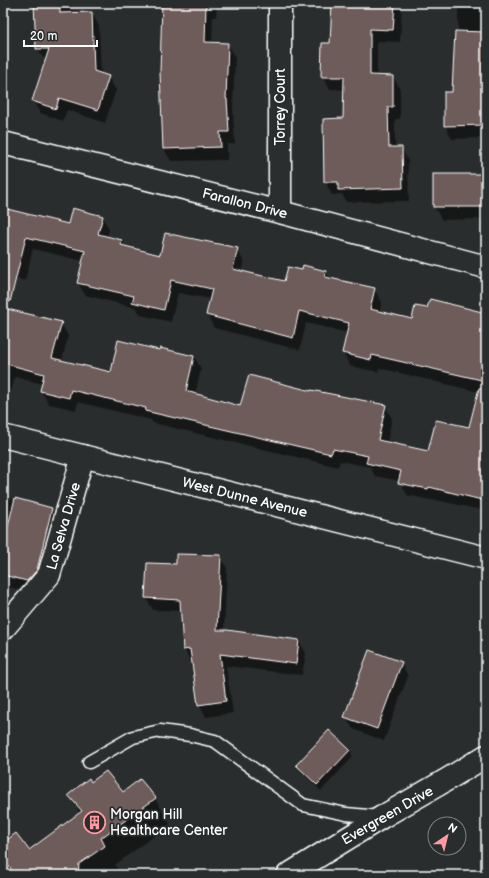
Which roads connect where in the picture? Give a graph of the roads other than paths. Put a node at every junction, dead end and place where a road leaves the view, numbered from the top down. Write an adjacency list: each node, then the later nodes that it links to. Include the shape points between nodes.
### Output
1 (280, 3): 3 (street, Torrey Court)
2 (3, 143): 3 (street, Farallon Drive)
3 (280, 212): 4 (street, Farallon Drive)
4 (486, 267)
5 (3, 436): 6 (street, West Dunne Avenue)
6 (83, 456): 7 (street, West Dunne Avenue); 8 (street, La Selva Drive, via 49,575)
7 (486, 558)
8 (3, 629)
9 (486, 756): 11 (street, Evergreen Drive)
10 (89, 762): 11 (lane, via 132,737 160,731 190,735 216,741 303,805 346,814)
11 (382, 817): 12 (street, Evergreen Drive)
12 (288, 875)

